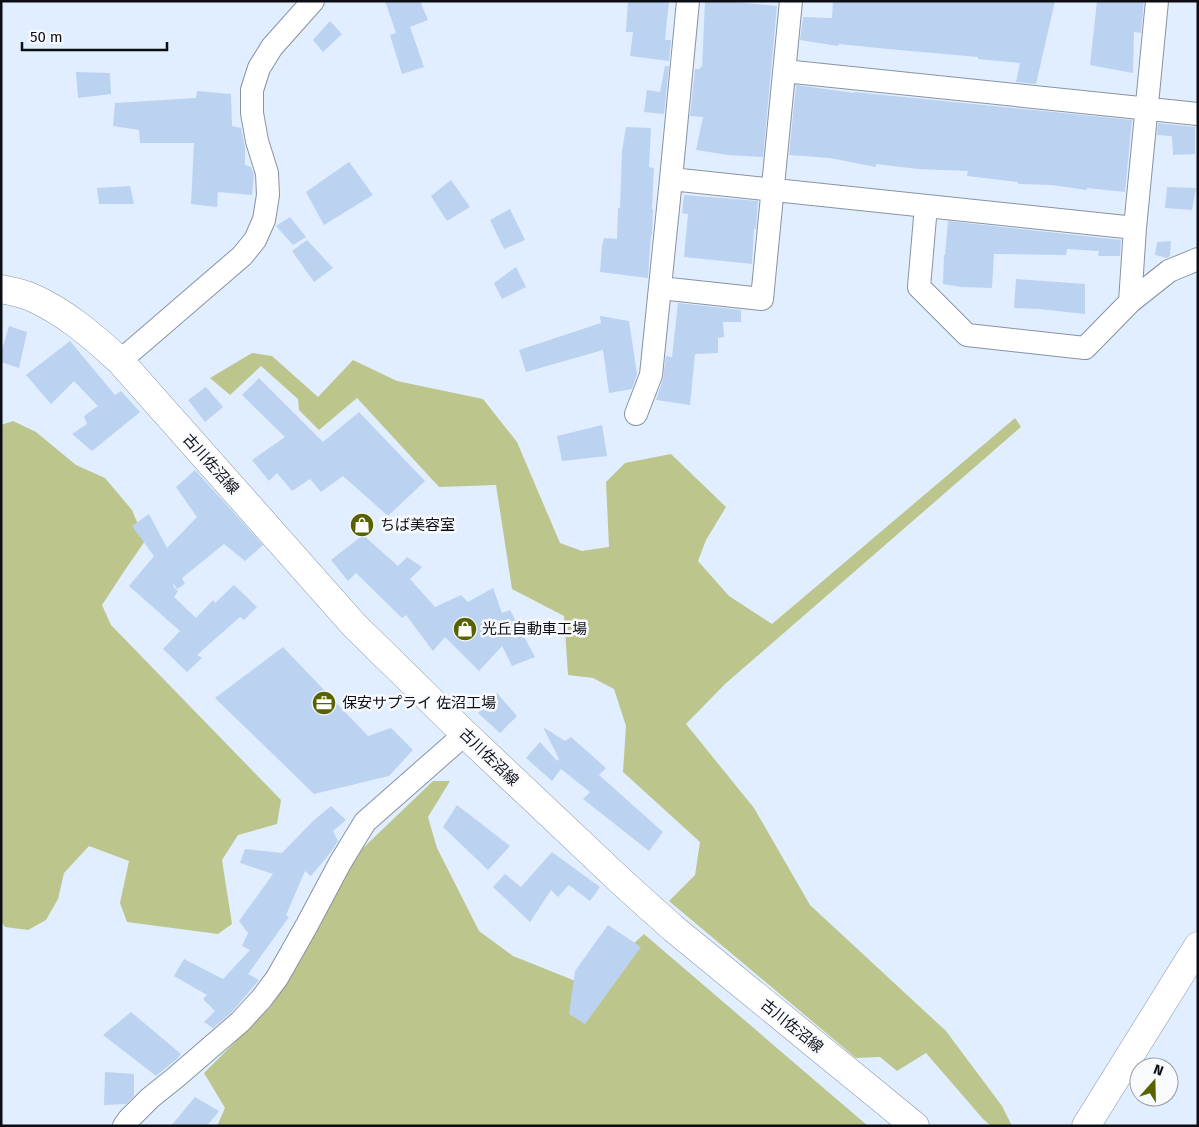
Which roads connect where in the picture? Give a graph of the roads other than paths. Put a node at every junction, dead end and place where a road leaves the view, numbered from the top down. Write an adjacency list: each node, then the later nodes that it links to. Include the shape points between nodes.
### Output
1 (313, 1): 16 (street, via 272,47 259,68 252,90 252,113 267,173 268,195 264,220 255,240 242,256)
2 (688, 1): 8 (street)
3 (791, 1): 5 (street)
4 (1157, 1): 6 (street)
5 (784, 71): 6 (street); 9 (street)
6 (1147, 109): 7 (street); 11 (street)
7 (1198, 114)
8 (671, 179): 9 (street); 13 (street)
9 (773, 190): 10 (street); 13 (street, via 762,299)
10 (926, 206): 11 (street); 15 (street, via 918,287 967,335 1085,348)
11 (1136, 228): 15 (street)
12 (1198, 259): 15 (street, via 1169,271)
13 (660, 288): 17 (street, via 651,375)
14 (1, 289): 16 (main road, 古川佐沼線, via 30,296 64,315)
15 (1130, 302)
16 (120, 361): 18 (main road, 古川佐沼線, via 354,625)
17 (636, 414)
18 (465, 734): 20 (street, via 365,822 262,998 240,1022 150,1098); 21 (main road, 古川佐沼線, via 624,886)
19 (1198, 946): 22 (main road)
20 (124, 1126)
21 (915, 1126)
22 (1086, 1126)

